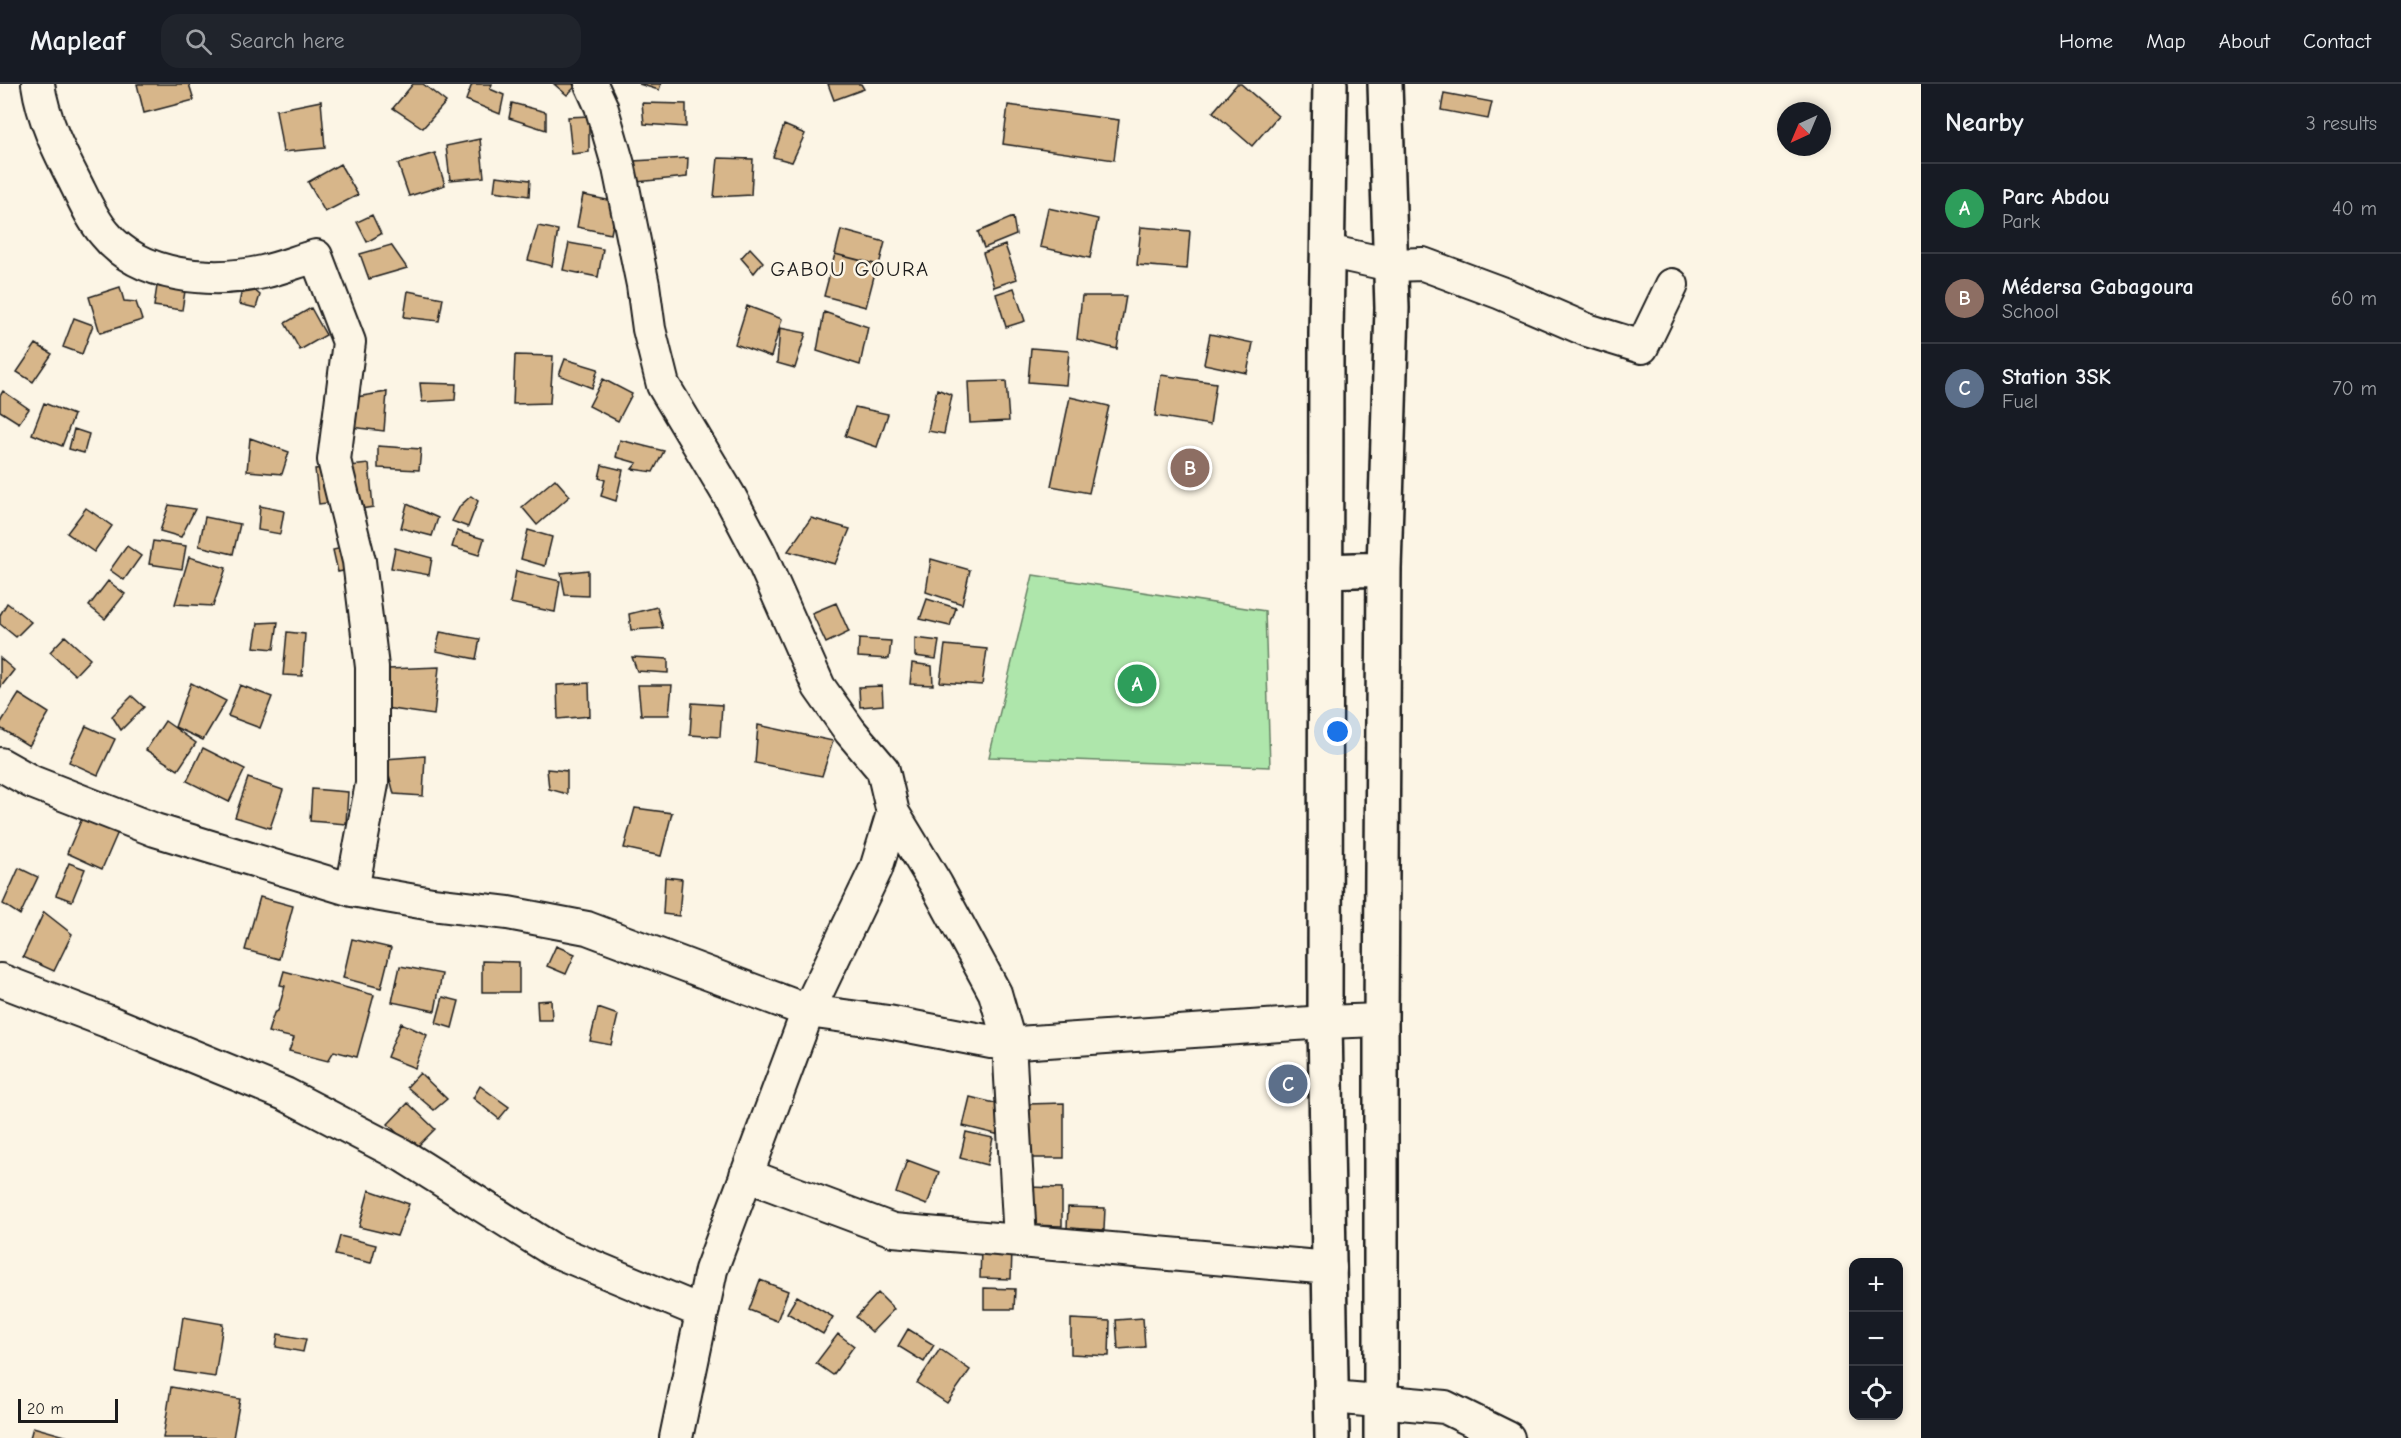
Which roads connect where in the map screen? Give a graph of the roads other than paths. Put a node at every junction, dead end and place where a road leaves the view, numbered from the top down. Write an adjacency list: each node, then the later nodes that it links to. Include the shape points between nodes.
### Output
1 (38, 84): 12 (street, via 57,147 92,215 121,251 181,276 262,272 316,256 349,342 334,460 359,561 372,667 372,784)
2 (591, 84): 11 (street, via 619,168 663,385 702,446 760,554 819,687 883,770)
3 (1330, 84): 5 (main road)
4 (1385, 84): 6 (main road)
5 (1327, 251): 6 (street); 9 (main road)
6 (1391, 265): 7 (street, via 1423,264 1587,330 1642,347); 8 (main road)
7 (1672, 285)
8 (1384, 569): 9 (main road); 15 (main road)
9 (1326, 571): 16 (main road)
10 (0, 764): 12 (street, via 32,782 155,830)
11 (893, 813): 14 (street, via 876,869); 17 (street, via 995,993)
12 (352, 890): 14 (street, via 587,928)
13 (0, 981): 21 (street, via 285,1094 402,1155 553,1250)
14 (808, 1011): 17 (street); 18 (street)
15 (1380, 1020): 16 (street); 23 (main road)
16 (1324, 1022): 17 (street); 20 (main road)
17 (1009, 1042): 19 (street)
18 (746, 1175): 19 (street, via 892,1230); 21 (street, via 711,1270)
19 (1020, 1240): 20 (street)
20 (1330, 1268): 22 (main road)
21 (702, 1311): 24 (street)
22 (1332, 1397): 23 (street); 25 (main road)
23 (1381, 1401): 26 (main road); 27 (street, via 1445,1407)
24 (676, 1438)
25 (1332, 1438)
26 (1382, 1438)
27 (1508, 1438)

